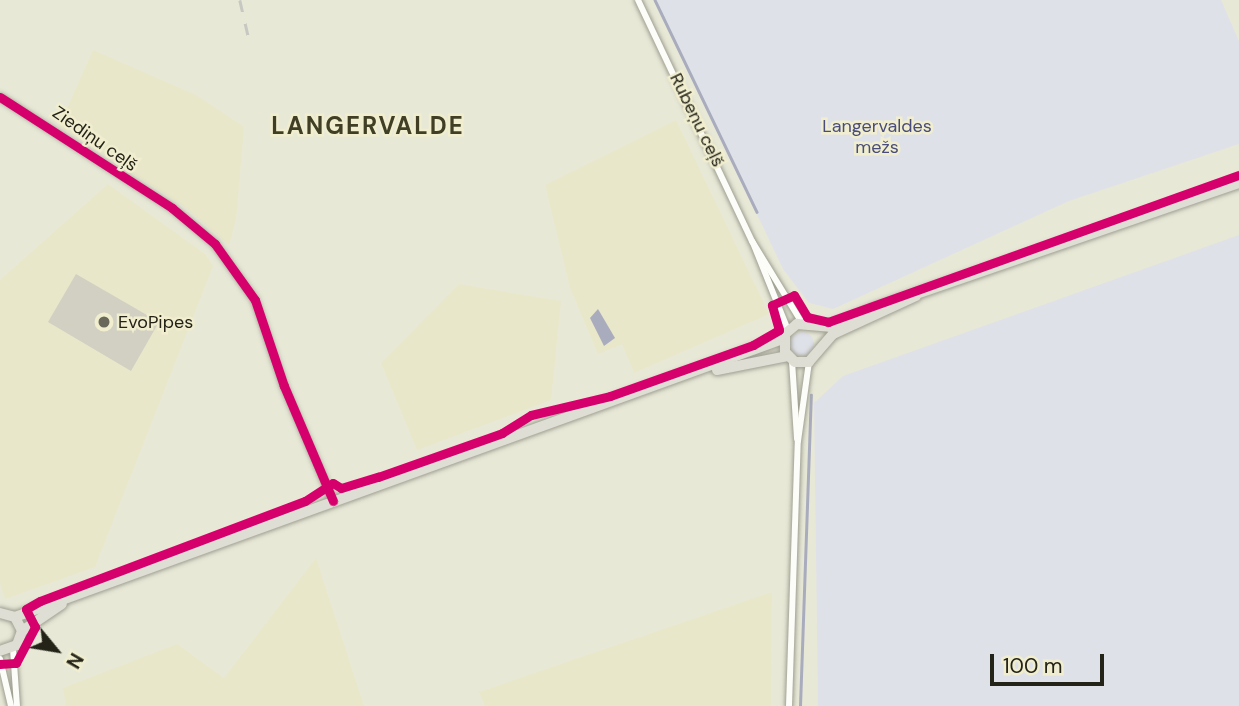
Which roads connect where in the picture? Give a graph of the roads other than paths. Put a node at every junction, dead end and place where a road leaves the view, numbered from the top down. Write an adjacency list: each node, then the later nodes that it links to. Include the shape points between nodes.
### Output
1 (638, 0): 4 (street, Rubeņu ceļš)
2 (0, 97): 14 (street, Ziediņu ceļš, via 172,208 215,244 256,300 284,386)
3 (1239, 183): 5 (main road)
4 (752, 241): 6 (street, Rubeņu ceļš); 8 (street, Rubeņu ceļš)
5 (916, 296): 7 (main road); 9 (main road, via 832,334)
6 (802, 323): 7 (main road); 8 (main road)
7 (816, 328): 9 (main road)
8 (786, 334): 10 (main road); 12 (main road)
9 (822, 344): 11 (main road)
10 (789, 358): 11 (main road); 12 (main road); 13 (street)
11 (809, 362): 13 (street)
12 (686, 377): 14 (main road)
13 (798, 441): 24 (street)
14 (333, 501): 15 (main road)
15 (97, 587): 17 (main road); 18 (main road)
16 (0, 613): 17 (main road)
17 (15, 617): 18 (main road)
18 (22, 631): 19 (main road)
19 (13, 649): 20 (main road); 23 (street)
20 (0, 651)
21 (0, 659): 22 (street)
22 (11, 706)
23 (17, 706)
24 (789, 706)

